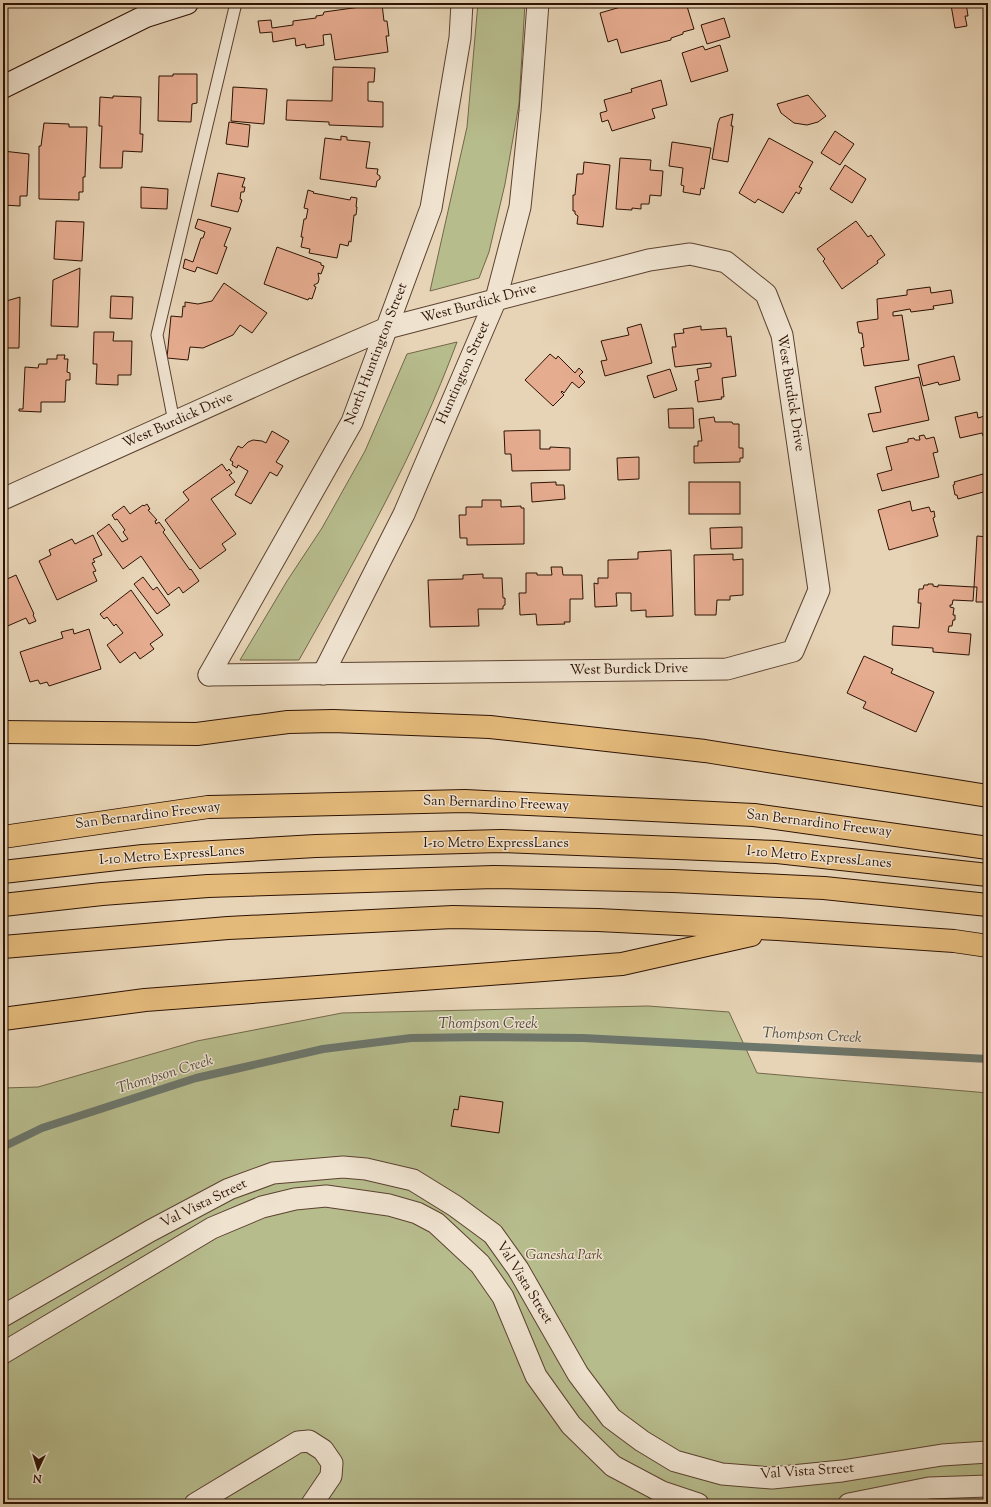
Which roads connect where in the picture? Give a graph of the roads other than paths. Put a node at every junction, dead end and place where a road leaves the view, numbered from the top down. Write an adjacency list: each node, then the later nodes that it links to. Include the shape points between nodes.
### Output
1 (187, 3): 5 (street, via 146,16)
2 (236, 3): 8 (lane, via 157,335)
3 (462, 3): 7 (street, North Huntington Street, via 460,38 431,208)
4 (538, 3): 6 (street, Huntington Street, via 520,207)
5 (3, 87)
6 (496, 299): 7 (street, West Burdick Drive); 10 (street, Huntington Street, via 404,514); 10 (street, West Burdick Drive, via 649,260 690,254 726,262 766,294 782,335 819,590 793,651 727,669)
7 (387, 328): 8 (street, West Burdick Drive); 11 (street, North Huntington Street, via 352,422)
8 (174, 422): 9 (street, West Burdick Drive)
9 (3, 499)
10 (323, 674): 11 (street, West Burdick Drive)
11 (209, 675)
12 (3, 732): 13 (highway, via 197,734 288,722 490,727 705,751)
13 (988, 796)
14 (3, 837): 15 (highway, San Bernardino Freeway, via 208,806 465,801 754,815)
15 (988, 848)
16 (3, 872): 17 (highway, I-10 Metro ExpressLanes, via 151,855 316,846 501,841 777,852)
17 (988, 874)
18 (3, 905): 19 (highway, via 208,886 494,877 824,888)
19 (988, 905)
20 (778, 929): 21 (highway, via 954,941); 22 (highway, via 598,920 453,917 228,928); 23 (highway, via 622,964 145,1000)
21 (988, 946)
22 (3, 947)
23 (3, 1019)
24 (3, 1316): 26 (street, Val Vista Street, via 150,1231 229,1189 272,1173 343,1167 366,1169 413,1180 493,1234 522,1275 578,1374)
25 (3, 1353): 27 (street, Val Vista Street, via 212,1228 262,1207 295,1199 326,1196 389,1205 417,1213 436,1223 480,1264 503,1297 536,1376 571,1425)
26 (611, 1418): 27 (street); 29 (street, Val Vista Street)
27 (586, 1440): 32 (street, Val Vista Street, via 613,1466)
28 (988, 1452): 30 (street, Val Vista Street, via 942,1455 842,1471 772,1478 722,1474)
29 (671, 1459): 30 (street, Val Vista Street); 32 (street)
30 (692, 1466): 33 (street)
31 (988, 1486): 36 (street, via 929,1488)
32 (664, 1498): 33 (street, Val Vista Street)
33 (693, 1503)
34 (195, 1504): 35 (street, via 298,1442 309,1441 323,1450 332,1463 331,1476)
35 (312, 1504)
36 (849, 1504)

